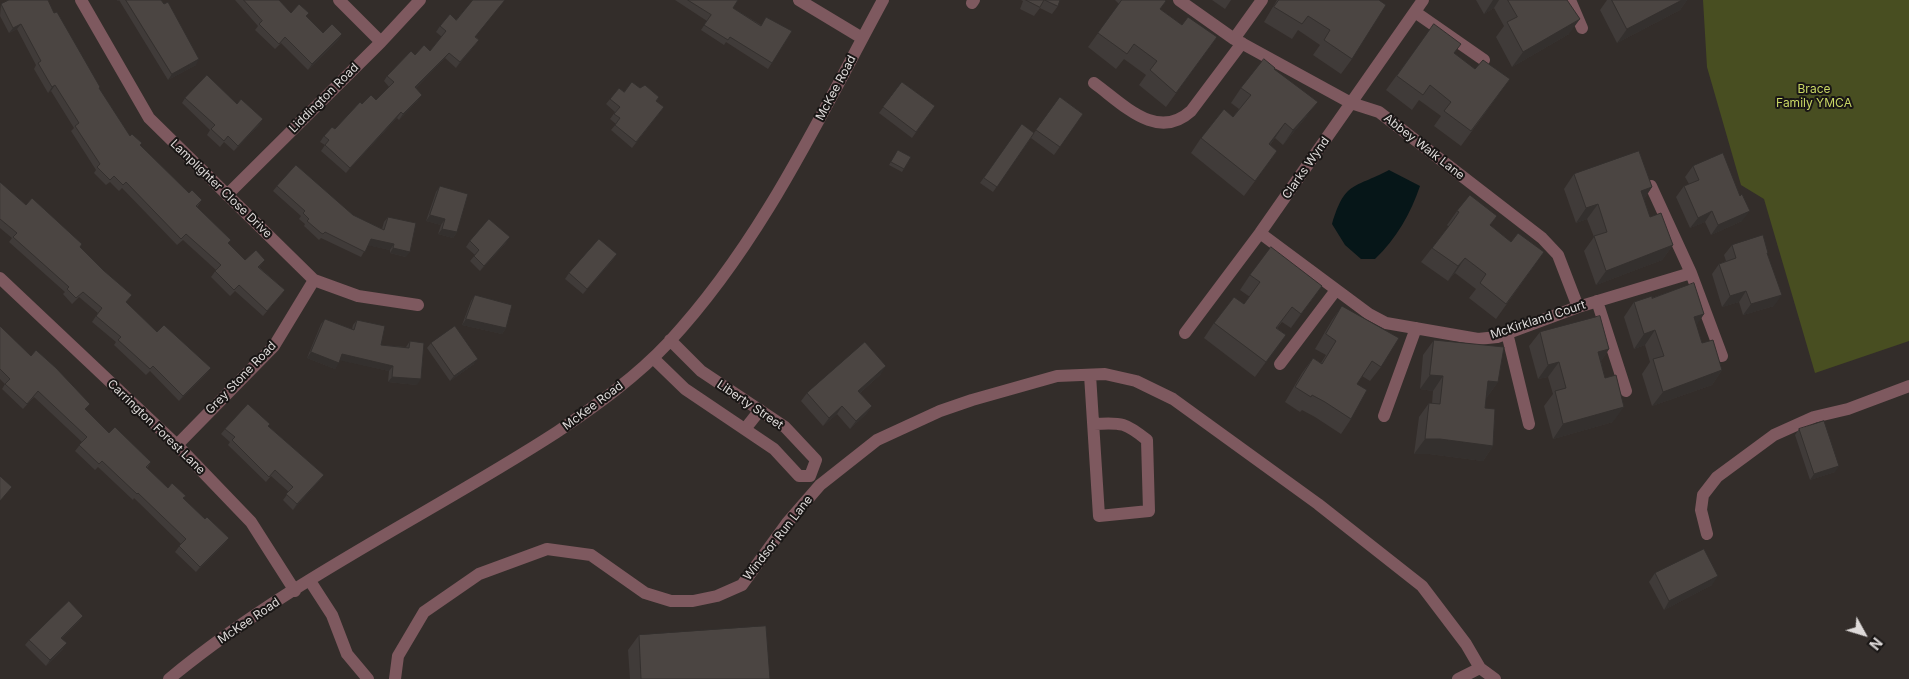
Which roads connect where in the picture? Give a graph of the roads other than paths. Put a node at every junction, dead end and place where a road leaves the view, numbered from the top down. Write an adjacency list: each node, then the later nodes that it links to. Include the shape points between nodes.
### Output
1 (81, 0): 19 (street, Lamplighter Close Drive, via 149,118)
2 (339, 0): 14 (street)
3 (420, 0): 14 (street, Liddington Road)
4 (799, 0): 12 (street)
5 (883, 0): 12 (street, McKee Road)
6 (1179, 0): 13 (street, Abbey Walk Lane)
7 (1262, 0): 13 (street)
8 (1424, 0): 10 (street, Clarks Wynd)
9 (1570, 0): 11 (street)
10 (1415, 12): 15 (street); 17 (street, Clarks Wynd)
11 (1582, 28)
12 (862, 38): 31 (street, McKee Road, via 803,149 759,221 712,290)
13 (1238, 41): 16 (street, via 1181,121 1156,124 1144,120); 17 (street, Abbey Walk Lane)
14 (381, 42): 19 (street, Liddington Road)
15 (1484, 60)
16 (1094, 83)
17 (1351, 103): 20 (street, Clarks Wynd); 27 (street, Abbey Walk Lane, via 1379,112 1542,238 1558,255)
18 (1651, 186): 21 (street)
19 (227, 195): 23 (street, Lamplighter Close Drive)
20 (1260, 233): 24 (street, McKirkland Court); 29 (street, Clarks Wynd)
21 (1691, 273): 25 (street, McKirkland Court); 32 (street)
22 (0, 278): 43 (street, Carrington Forest Lane)
23 (314, 280): 26 (street, Lamplighter Close Drive, via 358,296); 43 (street, Grey Stone Road, via 274,346)
24 (1336, 290): 28 (street, McKirkland Court, via 1386,323); 34 (street)
25 (1597, 301): 27 (street, McKirkland Court); 37 (street)
26 (418, 305)
27 (1578, 307): 30 (street, McKirkland Court)
28 (1416, 328): 30 (street, McKirkland Court, via 1478,339); 39 (street)
29 (1185, 333)
30 (1507, 333): 41 (street)
31 (670, 340): 33 (street, McKee Road); 38 (street, Liberty Street, via 700,371)
32 (1722, 356)
33 (653, 358): 42 (street, Liberty Street, via 684,389); 47 (street, McKee Road, via 592,409 557,432)
34 (1280, 364)
35 (1090, 374): 40 (street); 45 (street, Windsor Run Lane, via 1057,376 940,411 877,440); 49 (street, Windsor Run Lane, via 1136,381 1173,399 1318,504 1422,586)
36 (1909, 386): 46 (street, via 1848,409 1814,417 1774,435 1717,477 1703,495 1701,510)
37 (1626, 391)
38 (760, 410): 42 (street); 44 (street, Liberty Street, via 785,427 816,460)
39 (1384, 416)
40 (1094, 424): 40 (street, via 1100,516 1149,511 1147,440 1129,425 1118,422)
41 (1529, 424)
42 (745, 429): 44 (street, Liberty Street, via 774,449 799,476)
43 (177, 445): 48 (street, Carrington Forest Lane, via 251,522)
44 (810, 476): 45 (street, Liberty Street)
45 (820, 485): 52 (street, Windsor Run Lane, via 742,585 717,596 671,601 645,593 591,556 547,549 478,574 424,612 398,656)
46 (1707, 534)
47 (310, 581): 48 (street, McKee Road); 51 (street, via 332,615 347,654)
48 (294, 591): 50 (street, McKee Road, via 226,635)
49 (1480, 668): 53 (street); 54 (street)
50 (169, 679)
51 (368, 679)
52 (395, 679)
53 (1458, 679)
54 (1495, 679)

